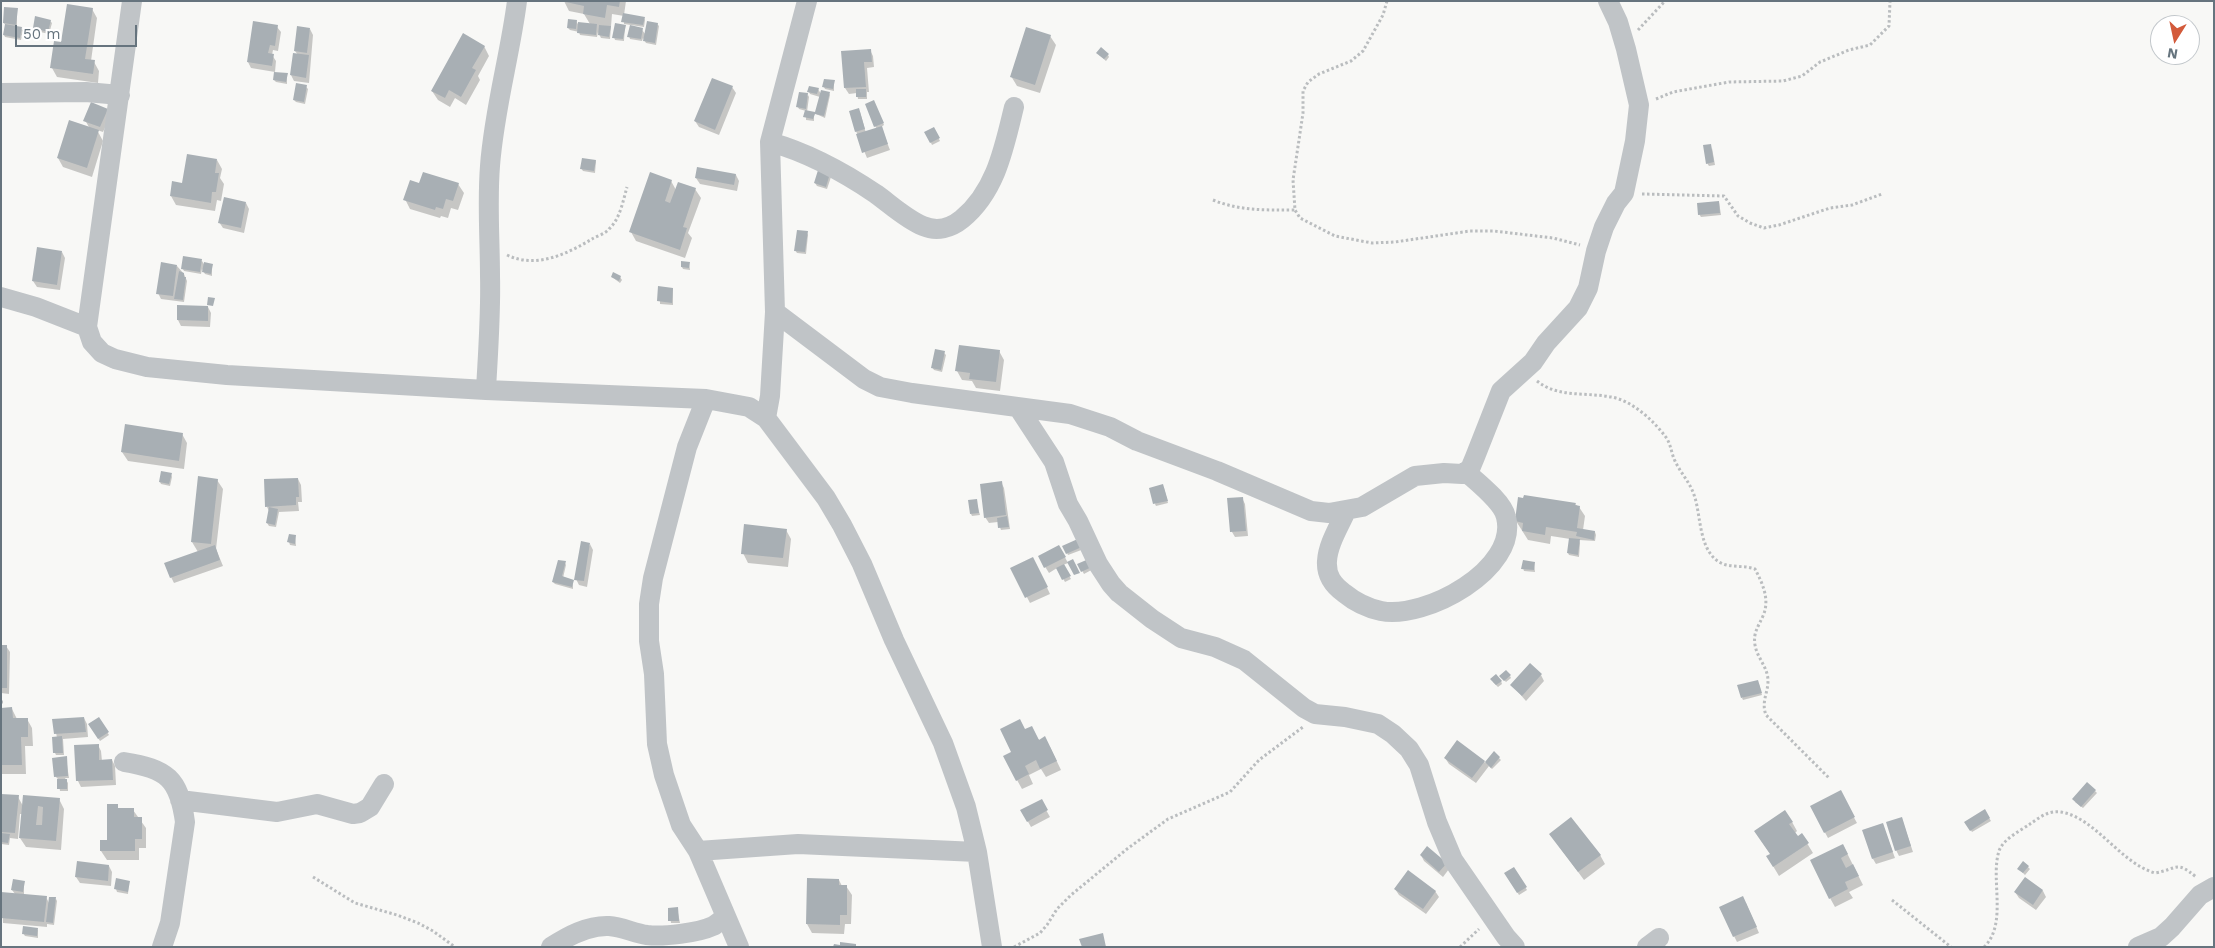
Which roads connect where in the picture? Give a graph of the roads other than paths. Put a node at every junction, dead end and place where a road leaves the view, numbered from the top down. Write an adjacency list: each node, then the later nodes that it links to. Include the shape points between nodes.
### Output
1 (132, 1): 6 (street)
2 (517, 1): 12 (street, via 490,165)
3 (808, 1): 8 (street)
4 (1608, 1): 16 (street, via 1618,22 1639,105 1624,193 1604,227 1588,288 1578,308 1533,362 1501,391)
5 (1, 93): 6 (street)
6 (120, 95): 11 (street)
7 (1014, 107): 8 (street, via 1004,149 983,198 974,210 948,228 924,226 821,160)
8 (770, 142): 10 (street)
9 (1, 298): 11 (street, via 36,307)
10 (775, 312): 14 (street, via 871,383 890,390); 15 (street)
11 (87, 327): 12 (street, via 92,342 102,353 147,367)
12 (486, 390): 13 (street)
13 (706, 399): 15 (street, via 749,407); 21 (street, via 688,446 652,578 649,604 657,744 681,825)
14 (1018, 407): 17 (street, via 1070,414 1110,427 1137,441 1311,511); 29 (street, via 1054,462 1064,496 1098,564 1111,584 1131,603 1170,632 1244,660 1315,714 1345,716 1378,724 1409,749 1419,765 1453,860)
15 (766, 418): 22 (street, via 826,498 862,564 946,750 966,807)
16 (1466, 472): 17 (street, via 1415,476 1362,507); 17 (street, via 1506,515 1504,545 1488,570 1423,608 1382,612 1357,603 1336,587 1328,576 1327,561)
17 (1346, 511)
18 (124, 762): 20 (street, via 150,766 165,774 176,788)
19 (384, 784): 20 (street, via 370,807 353,814 317,804 277,812)
20 (180, 800): 25 (street, via 185,822 170,923)
21 (698, 851): 22 (street, via 798,844); 24 (street)
22 (977, 852): 28 (street)
23 (2212, 888): 30 (street, via 2200,895 2161,937)
24 (725, 917): 26 (street, via 702,929 666,934 648,935 609,926 592,928 567,936); 27 (street)
25 (162, 947)
26 (551, 947)
27 (739, 947)
28 (992, 947)
29 (1515, 947)
30 (2138, 947)

